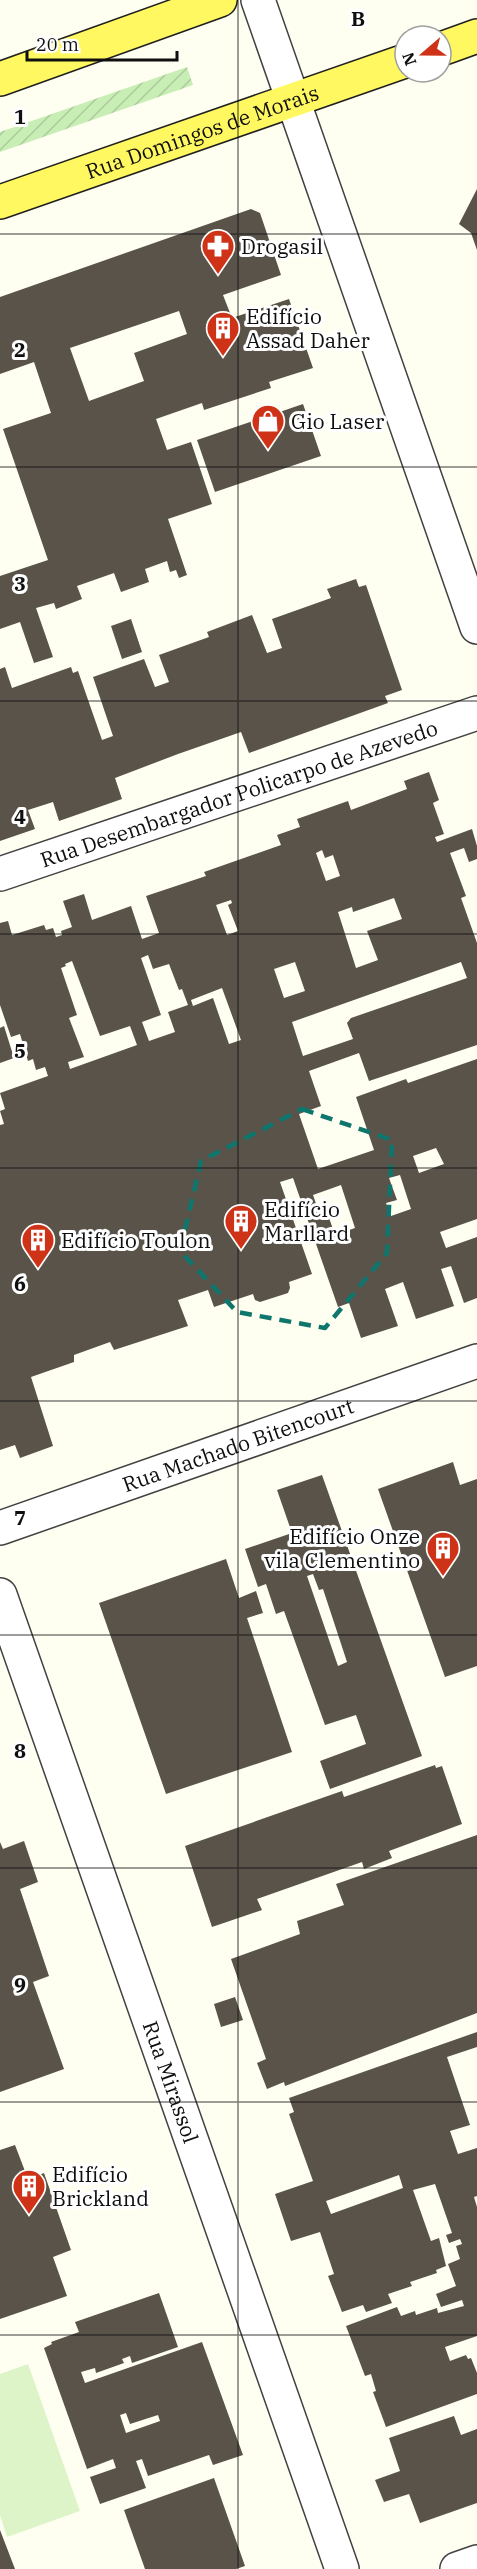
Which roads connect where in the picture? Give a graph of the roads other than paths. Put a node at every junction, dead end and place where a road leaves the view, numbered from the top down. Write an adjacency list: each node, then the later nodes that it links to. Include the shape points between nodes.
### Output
1 (220, 0): 6 (main road)
2 (258, 0): 7 (street)
3 (477, 36): 4 (main road)
4 (453, 45)
5 (393, 65): 7 (main road, Rua Domingos de Morais)
6 (0, 78)
7 (291, 100): 8 (main road, Rua Domingos de Morais); 9 (street)
8 (0, 202)
9 (477, 627)
10 (477, 713): 11 (street, Rua Desembargador Policarpo de Azevedo)
11 (0, 874)
12 (477, 1361): 13 (street, Rua Machado Bitencourt)
13 (0, 1528)
14 (0, 1595): 16 (street, Rua Mirassol)
15 (477, 2562): 17 (street)
16 (342, 2569)
17 (457, 2569)

